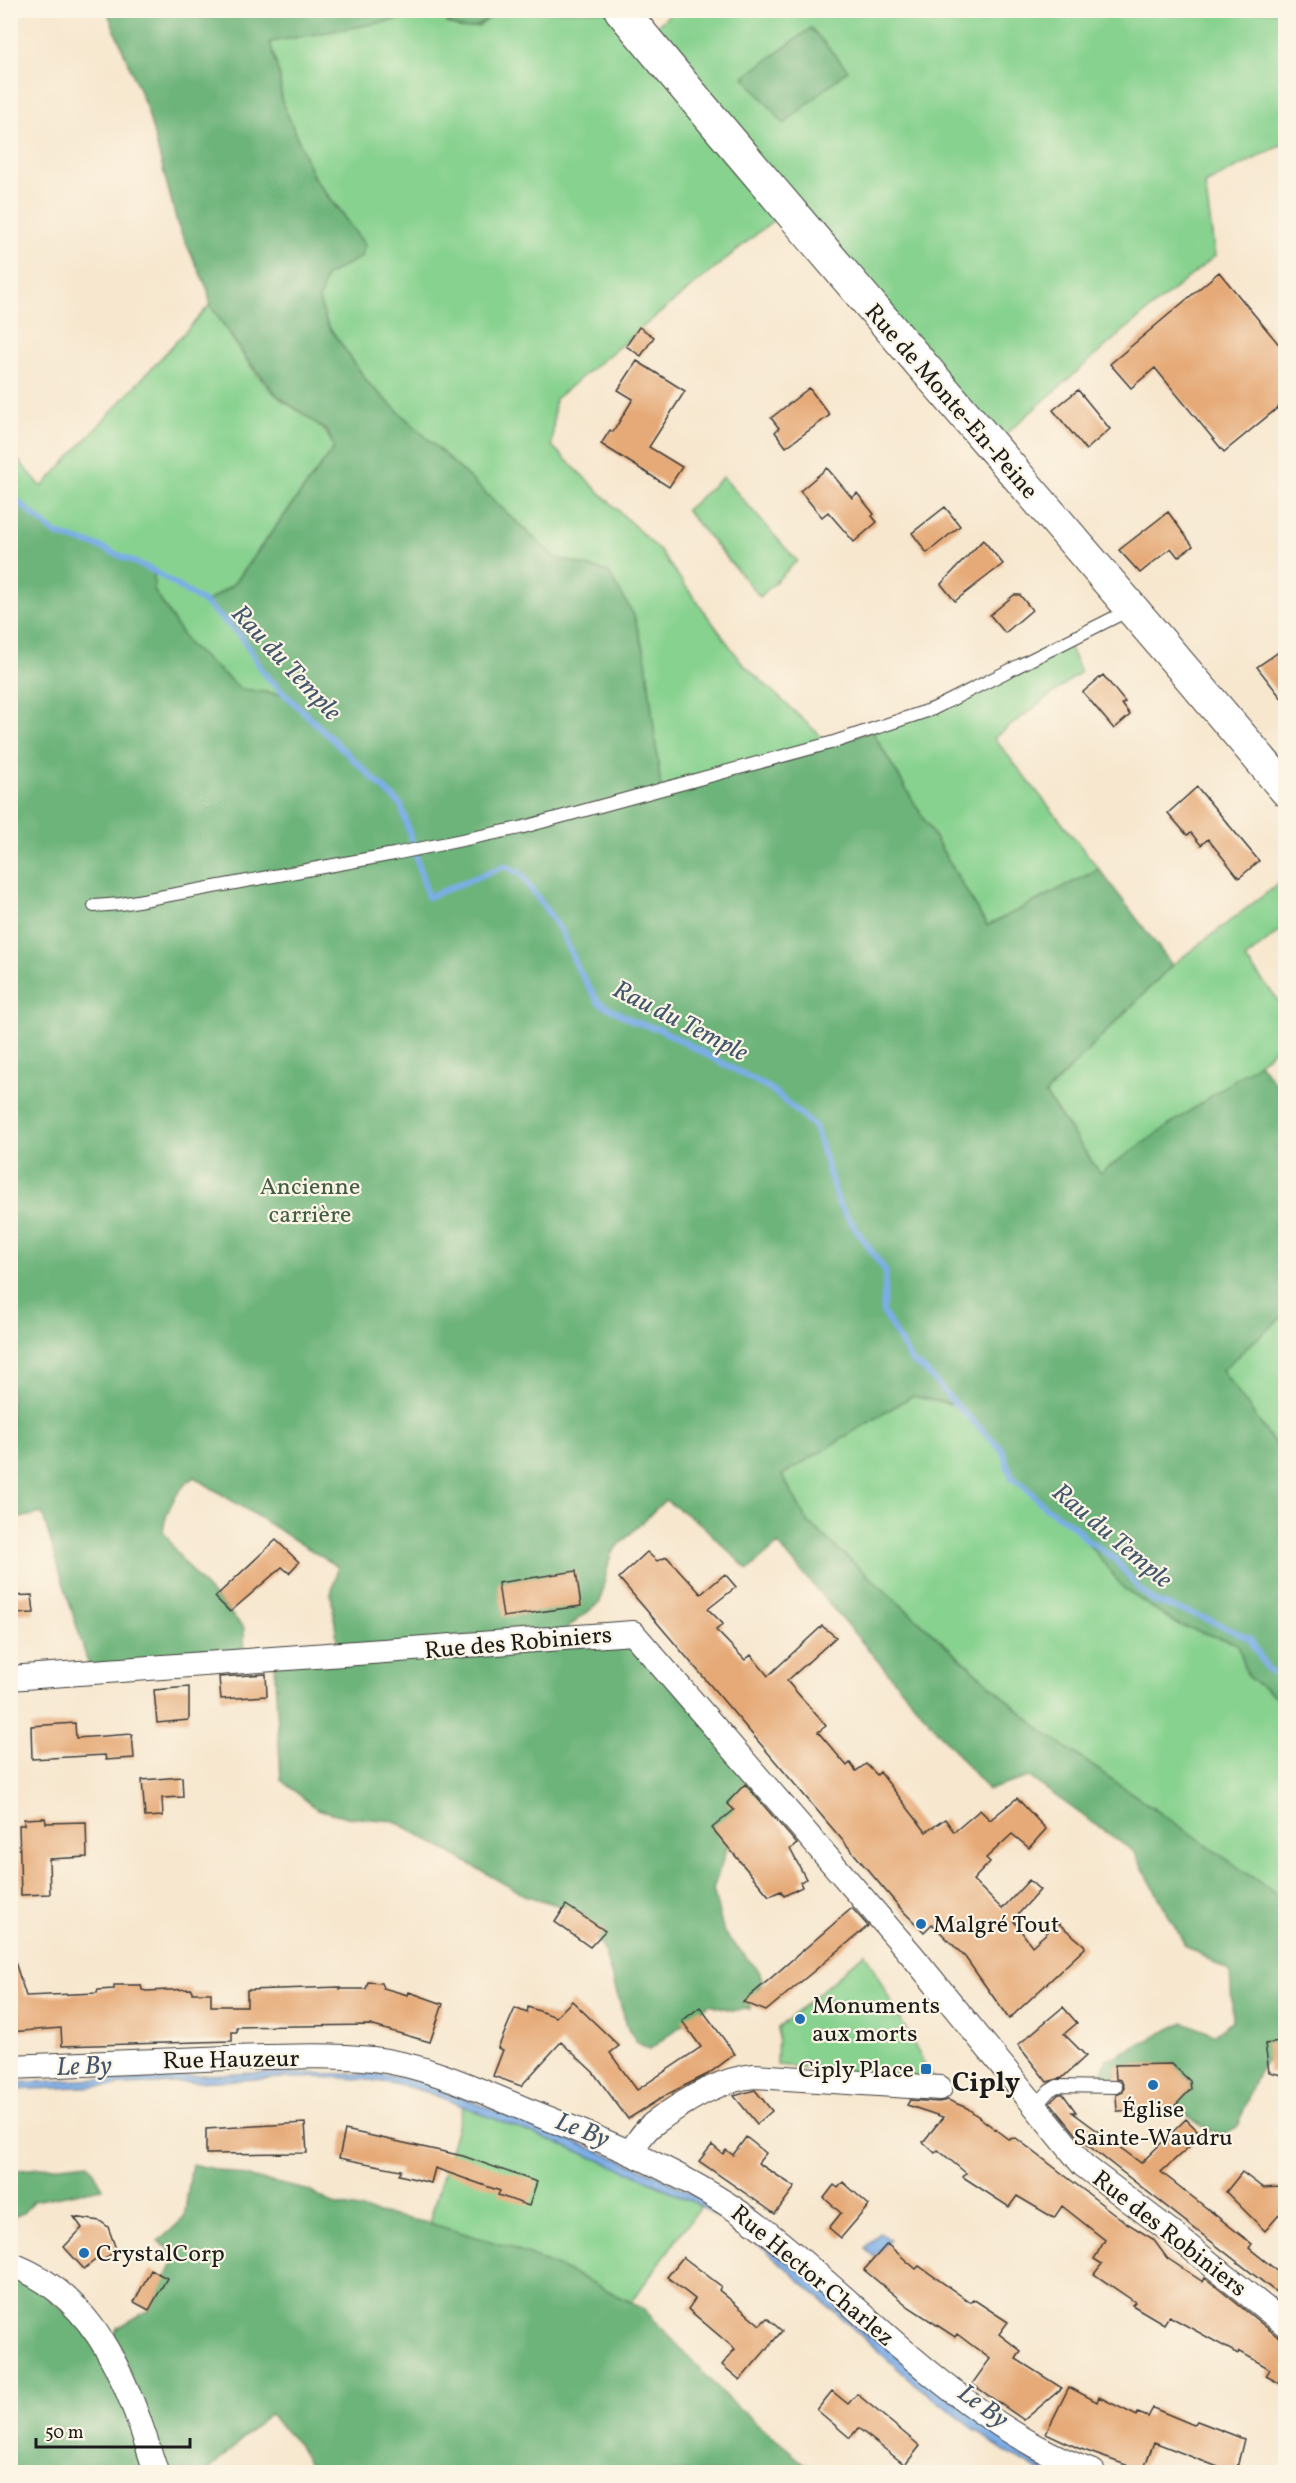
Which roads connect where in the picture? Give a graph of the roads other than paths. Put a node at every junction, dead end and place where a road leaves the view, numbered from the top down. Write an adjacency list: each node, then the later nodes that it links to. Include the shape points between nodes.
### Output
1 (621, 10): 2 (main road, Rue de Monte-En-Peine, via 816,243)
2 (1133, 608): 3 (main road, Rue de Monte-En-Peine); 4 (lane, via 933,709 872,731 574,814 394,854)
3 (1286, 790)
4 (94, 906)
5 (10, 1678): 10 (street, Rue des Robiniers, via 633,1633 890,1930)
6 (10, 2067): 7 (street, Rue Hauzeur, via 342,2057 408,2065)
7 (450, 2078): 11 (street, Rue Hector Charlez)
8 (1116, 2087): 10 (lane, via 1057,2086)
9 (940, 2088): 11 (street, via 734,2078 652,2124)
10 (1036, 2106): 13 (street, Rue des Robiniers, via 1083,2165)
11 (630, 2153): 15 (street, Rue Hector Charlez, via 675,2173 745,2215 954,2392 1012,2432)
12 (10, 2264): 14 (street, via 49,2284 79,2309 95,2329 131,2400)
13 (1286, 2325)
14 (156, 2472)
15 (1093, 2472)

